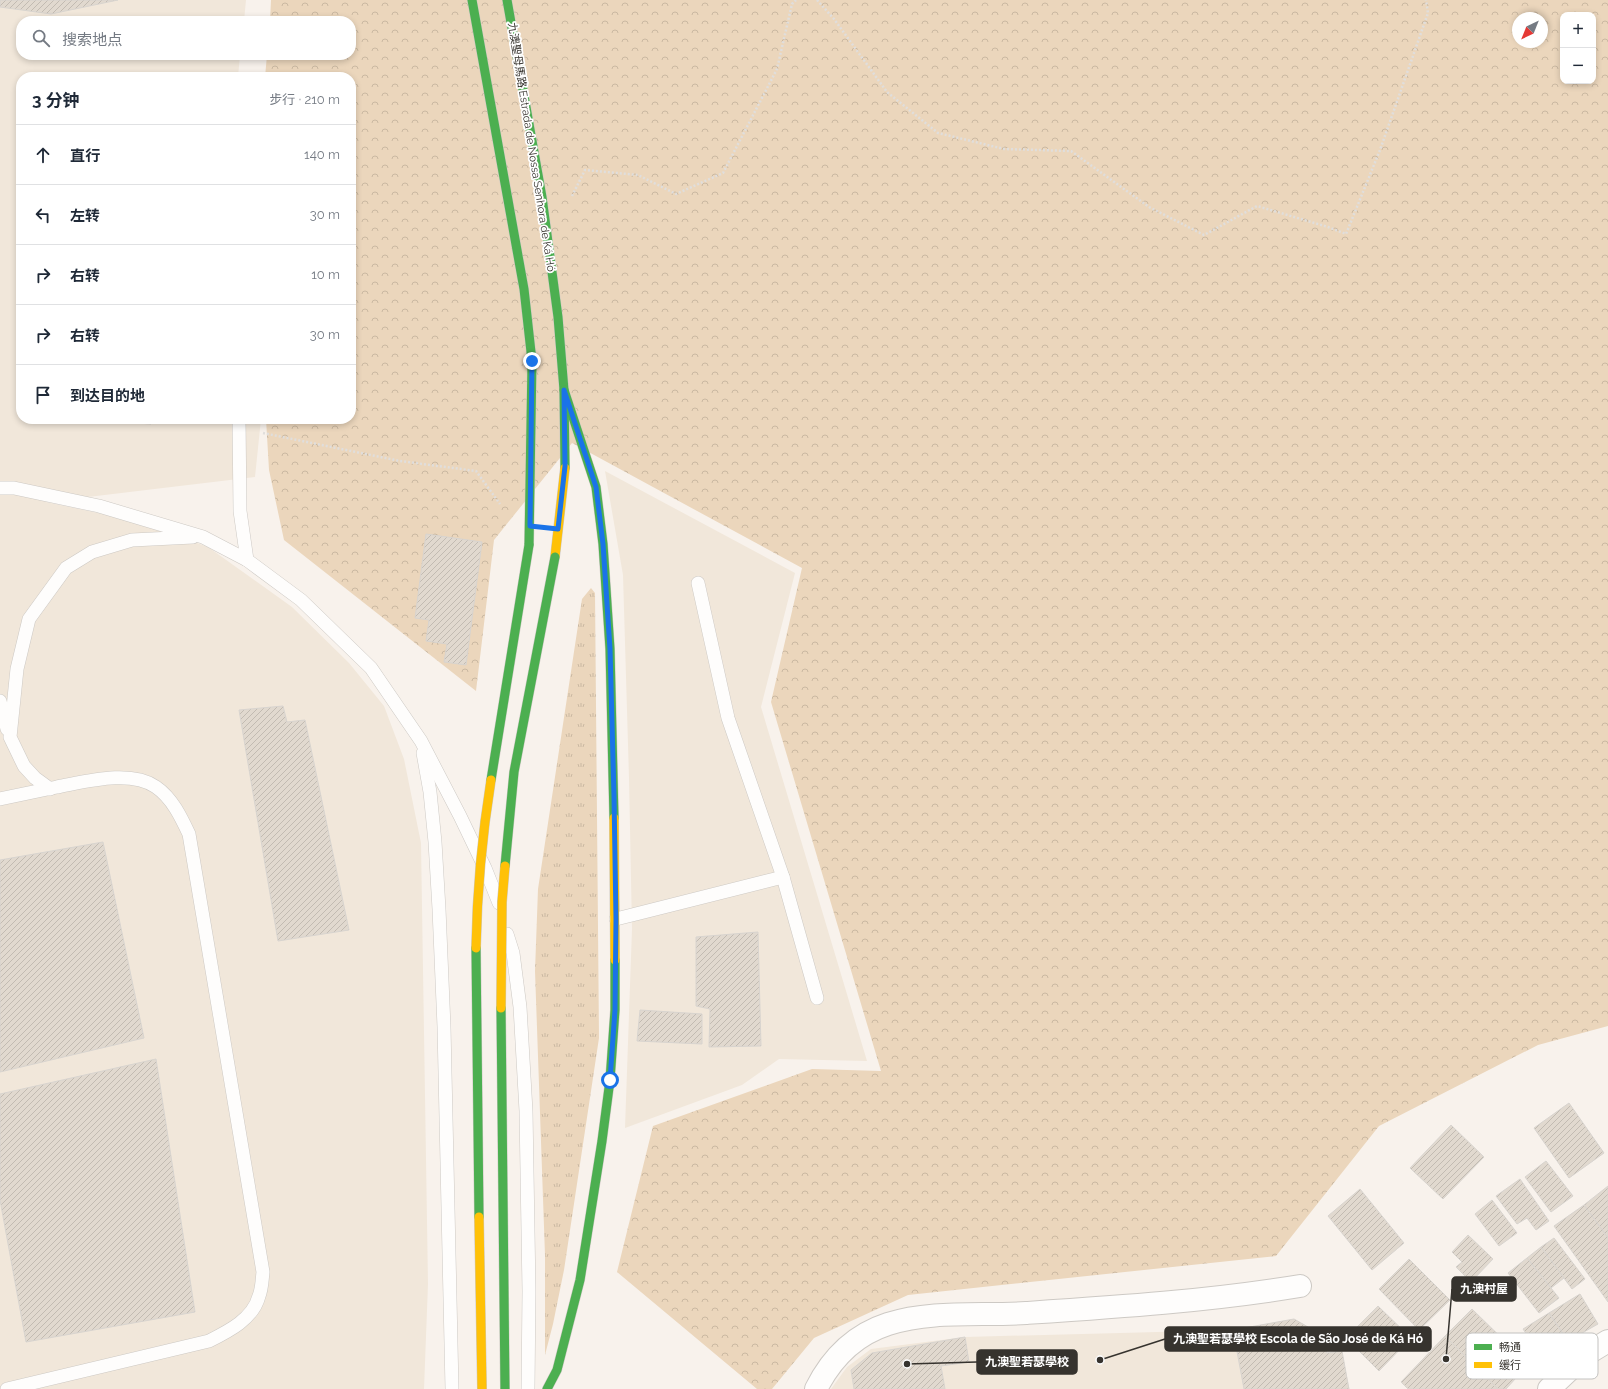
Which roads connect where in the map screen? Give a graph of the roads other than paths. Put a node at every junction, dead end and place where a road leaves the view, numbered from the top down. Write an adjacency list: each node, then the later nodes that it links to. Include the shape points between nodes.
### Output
1 (472, 0): 23 (street, bridge, via 524,289 532,361 533,526 488,796 477,896 475,970)
2 (507, 0): 3 (street, 九澳聖母馬路 Estrada de Nossa Senhora de Ká Hó, via 549,238)
3 (564, 390): 15 (street, via 596,487 603,544 610,649); 24 (street, 九澳聖母馬路 Estrada de Nossa Senhora de Ká Hó, bridge, via 565,466 554,529 555,557 514,772 502,902 500,966)
4 (239, 424): 7 (lane, via 240,511)
5 (0, 488): 6 (lane, via 14,488 99,506)
6 (203, 537): 7 (lane); 10 (lane, via 132,540 92,552 66,568 28,619 17,669)
7 (247, 560): 11 (lane, via 301,600 371,668)
8 (698, 583): 14 (lane, via 728,718)
9 (0, 702): 10 (lane)
10 (10, 737): 12 (lane, via 24,766)
11 (421, 741): 22 (lane, via 435,834 438,894 444,1027); 25 (lane, via 486,868 501,909 513,954 520,1007 526,1111)
12 (50, 789): 13 (lane); 21 (lane, via 102,778 136,779 155,786 168,799 190,834 263,1272 259,1297 248,1315 232,1329 210,1341)
13 (0, 799)
14 (784, 877): 15 (lane); 16 (lane)
15 (616, 919): 26 (street, via 615,1010 602,1141 580,1280 557,1370)
16 (817, 998)
17 (1300, 1286): 27 (street, via 1124,1307 921,1316 887,1324 861,1335 839,1354)
18 (1608, 1340): 19 (street)
19 (1598, 1347)
20 (1560, 1379): 28 (street)
21 (7, 1389)
22 (452, 1389)
23 (482, 1389)
24 (505, 1389)
25 (528, 1389)
26 (547, 1389)
27 (816, 1389)
28 (1549, 1389)

